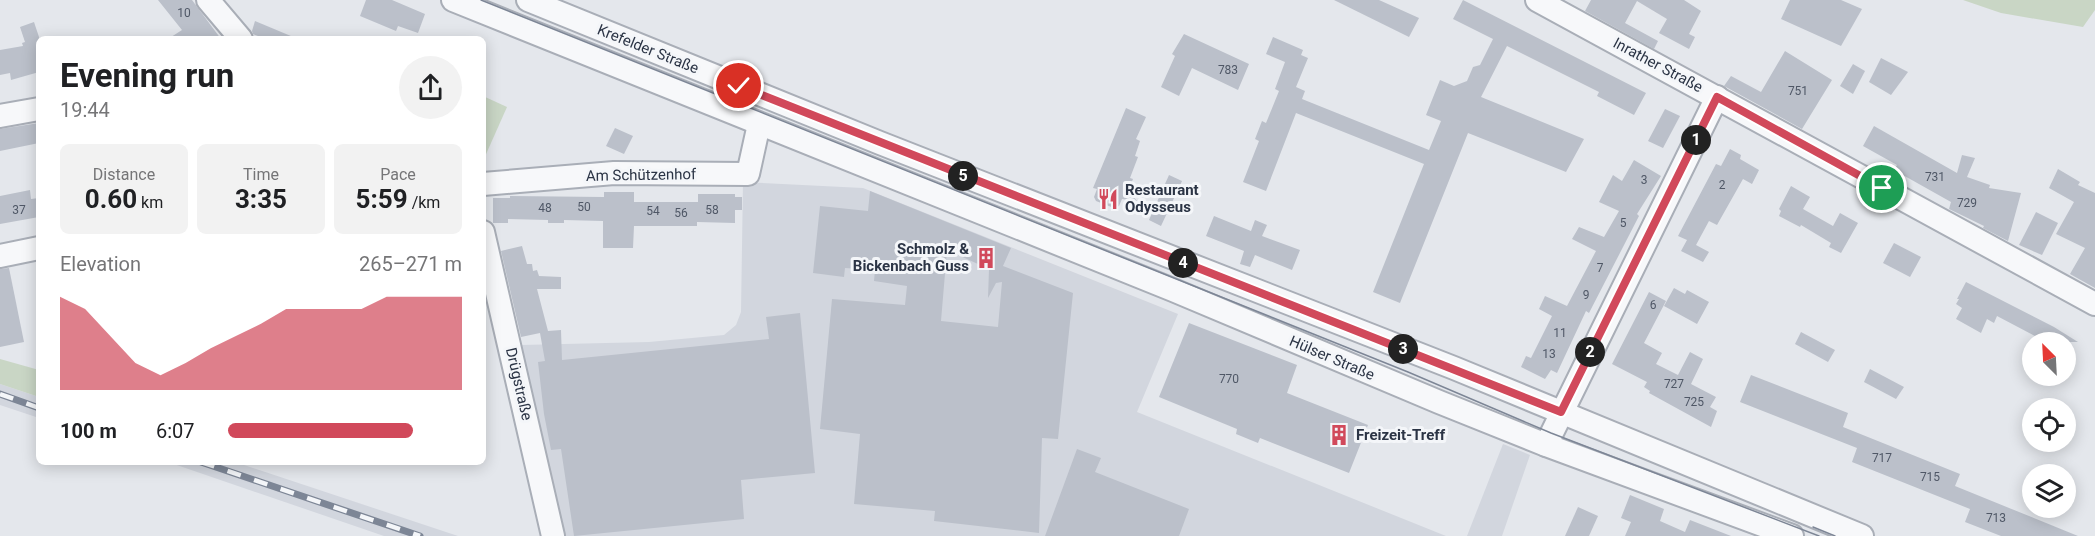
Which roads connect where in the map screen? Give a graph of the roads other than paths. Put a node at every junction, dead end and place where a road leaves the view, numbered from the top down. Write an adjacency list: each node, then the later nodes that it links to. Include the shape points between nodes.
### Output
1 (208, 0): 5 (street)
2 (453, 0): 9 (street, Krefelder Straße)
3 (528, 0): 16 (street, Krefelder Straße)
4 (1536, 0): 6 (street, Inrather Straße)
5 (238, 36)
6 (1717, 97): 15 (street, Inrather Straße); 16 (street)
7 (36, 110): 8 (street)
8 (0, 116)
9 (759, 124): 10 (street, Krefelder Straße); 11 (street, Am Schützenhof, via 748,174 614,173)
10 (875, 172): 17 (street, Hülser Straße, via 1173,290)
11 (486, 184)
12 (486, 245): 18 (street, Drügstraße)
13 (36, 249): 14 (street)
14 (0, 256)
15 (2095, 304)
16 (1561, 412): 17 (street); 20 (street)
17 (1546, 445): 19 (street, Hülser Straße)
18 (553, 536)
19 (1792, 536)
20 (1862, 536)

